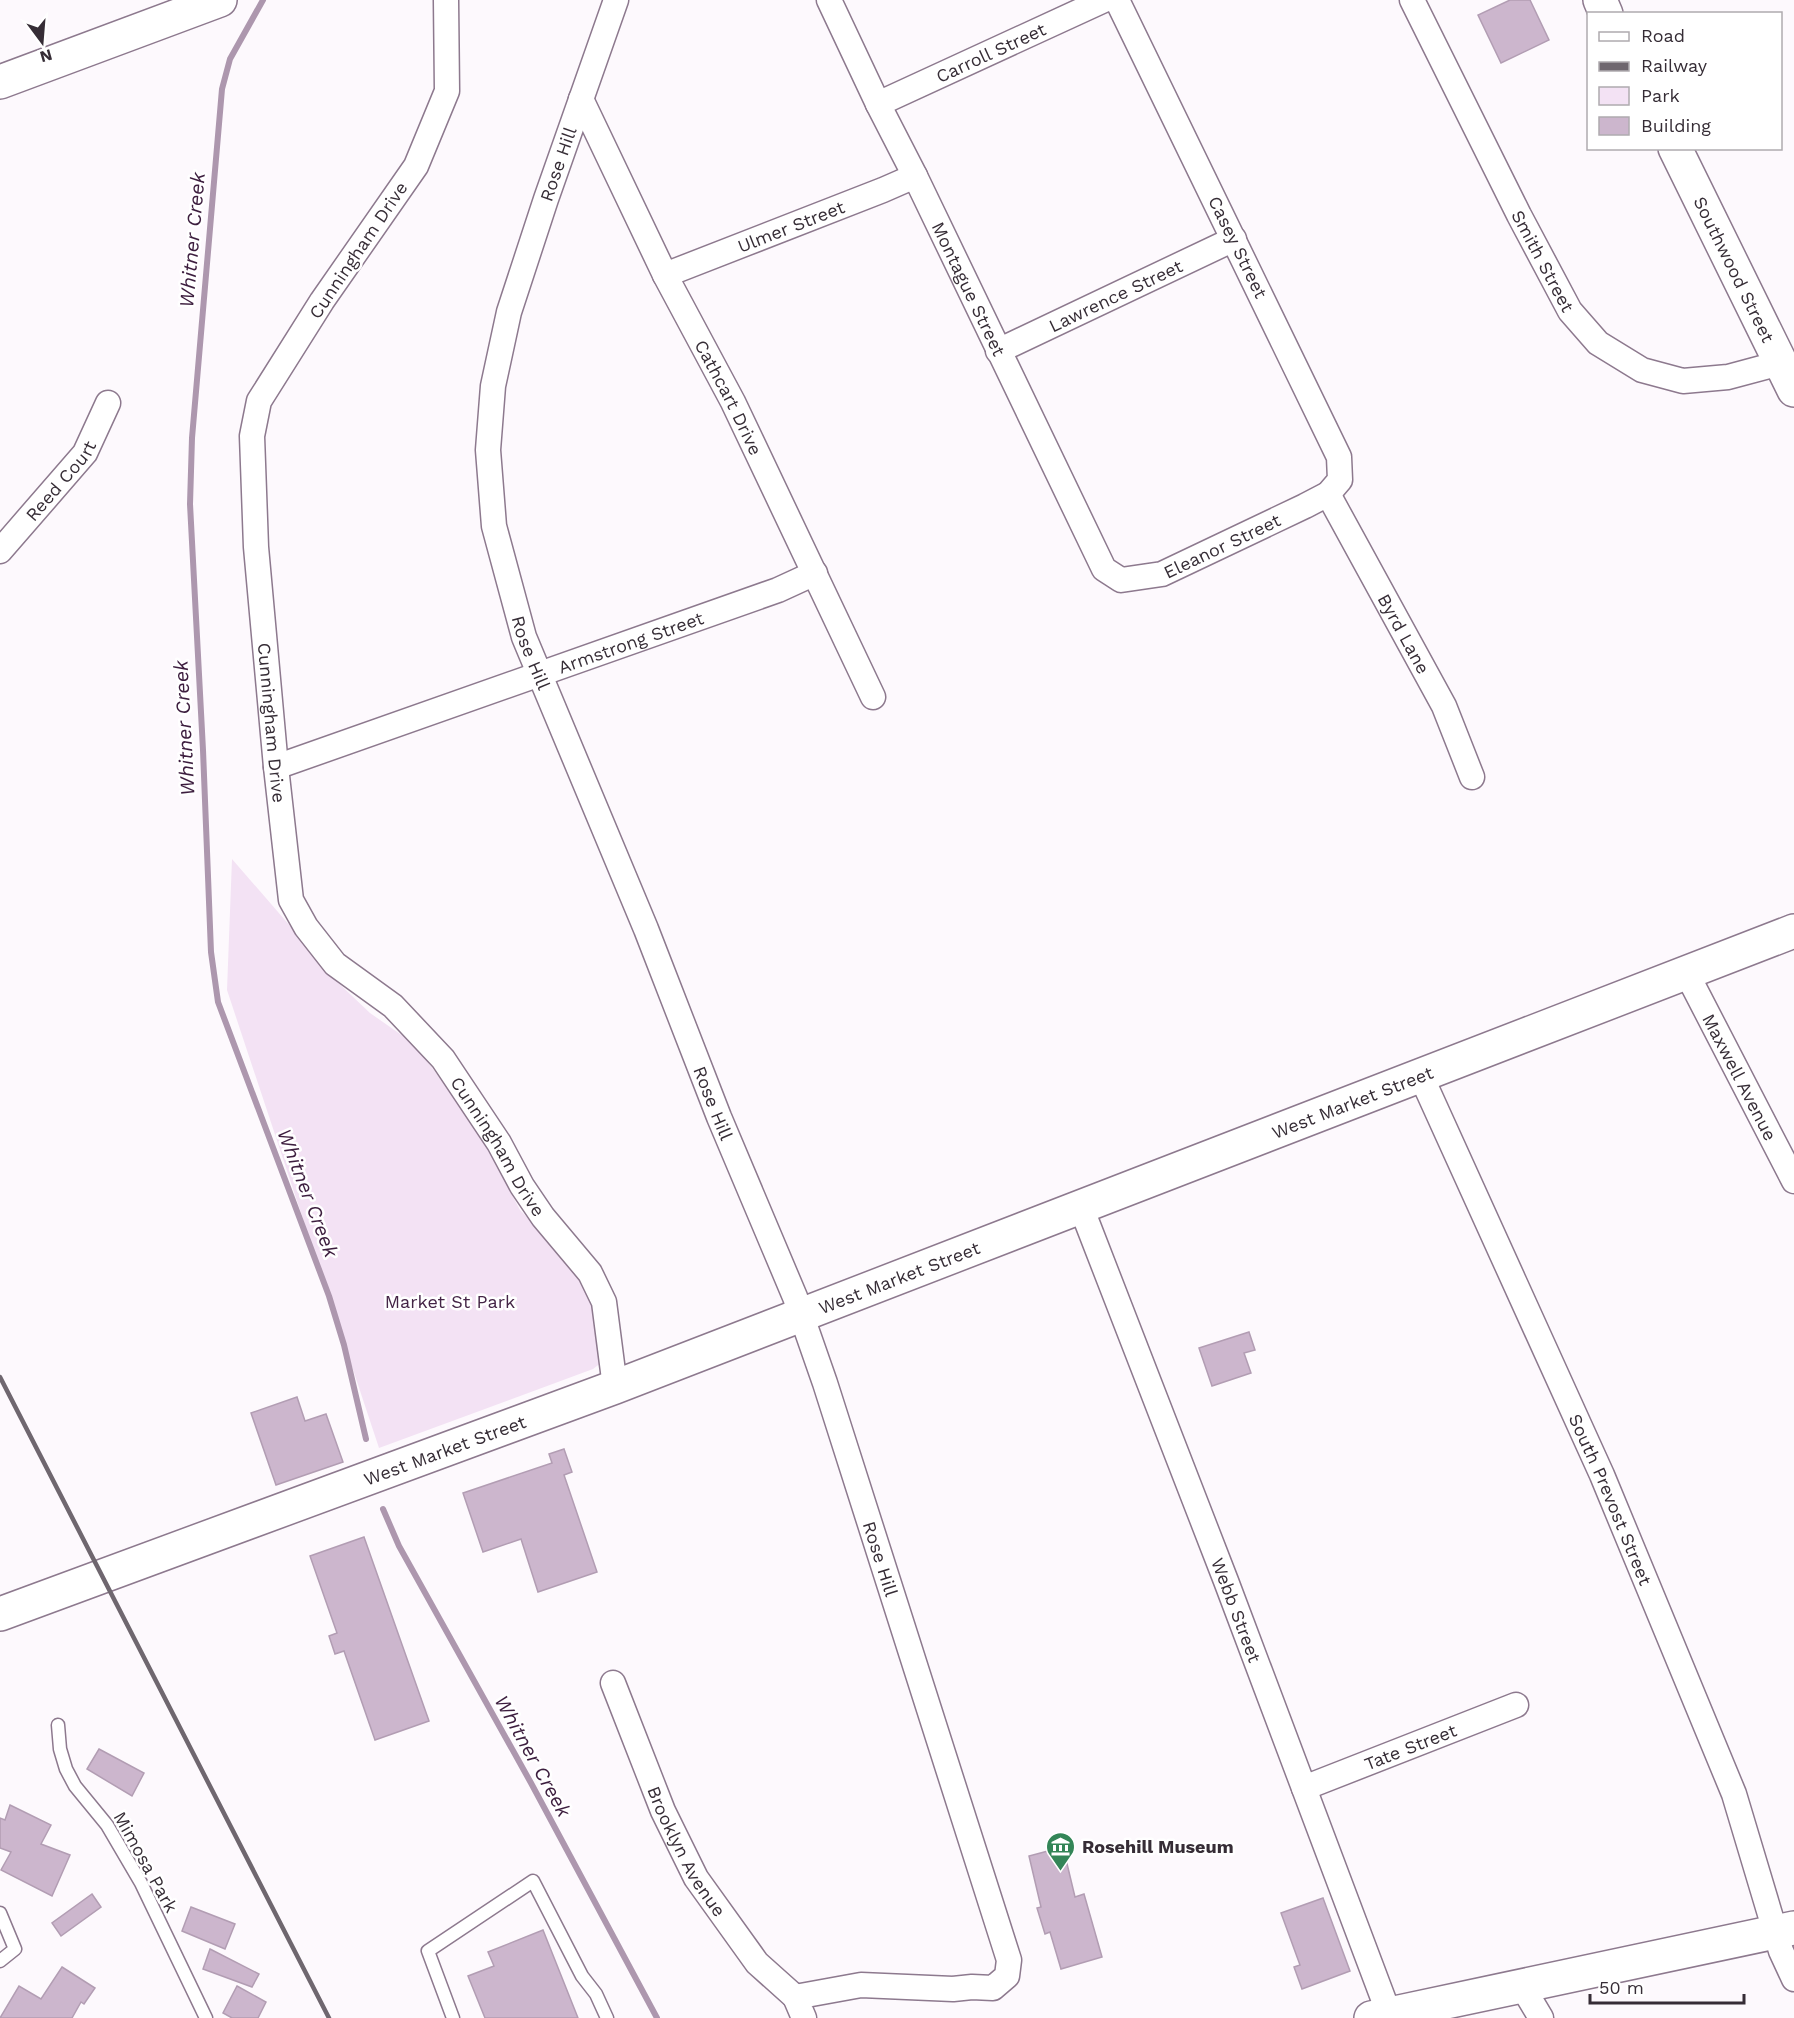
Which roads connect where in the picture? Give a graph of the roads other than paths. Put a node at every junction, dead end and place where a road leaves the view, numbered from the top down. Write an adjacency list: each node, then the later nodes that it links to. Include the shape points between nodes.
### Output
1 (220, 0): 8 (street)
2 (446, 0): 24 (street, Cunningham Drive, via 447,91 416,166 322,301 260,401 252,436 256,547)
3 (616, 0): 9 (street, Rose Hill)
4 (829, 0): 10 (street, Montague Street)
5 (1104, 0): 10 (street, Carroll Street)
6 (1117, 0): 13 (street, Casey Street)
7 (1412, 0): 16 (street, Smith Street, via 1570,311 1598,343 1642,370 1683,381 1728,377)
8 (0, 82)
9 (581, 99): 14 (street, Cathcart Drive); 22 (street, Rose Hill, via 509,312 493,386 489,429 494,526 524,637)
10 (878, 104): 12 (street, Montague Street)
11 (1676, 150): 16 (street, Southwood Street)
12 (915, 176): 14 (street, Ulmer Street); 15 (street, Montague Street)
13 (1234, 239): 15 (street, Lawrence Street); 18 (street, Casey Street, via 1339,457 1340,480)
14 (665, 275): 20 (street, Cathcart Drive, via 733,402)
15 (998, 351): 21 (street, Montague Street, via 1104,568)
16 (1790, 381)
17 (108, 403): 19 (street, Reed Court, via 85,453)
18 (1328, 494): 21 (street, Eleanor Street, via 1162,574 1121,580); 25 (street, Byrd Lane, via 1444,706)
19 (0, 551)
20 (815, 573): 22 (street, Armstrong Street, via 778,590); 23 (street, Cathcart Drive)
21 (1113, 574)
22 (539, 675): 24 (street, Armstrong Street); 31 (street, Rose Hill)
23 (873, 696)
24 (276, 767): 32 (street, Cunningham Drive, via 291,900 335,964 393,1006 443,1059 543,1218 590,1273 604,1302)
25 (1472, 777)
26 (1794, 931): 27 (street, West Market Street)
27 (1686, 972): 28 (street, West Market Street); 29 (street, Maxwell Avenue)
28 (1420, 1076): 30 (street, West Market Street); 39 (street, South Prevost Street, via 1602,1475 1730,1783)
29 (1794, 1181)
30 (1082, 1207): 31 (street, West Market Street); 37 (street, Webb Street)
31 (801, 1315): 32 (street, West Market Street); 43 (street, Rose Hill, via 1009,1960 1007,1976 993,1988 861,1985)
32 (615, 1387): 33 (street, West Market Street)
33 (0, 1614)
34 (613, 1683): 43 (street, Brooklyn Avenue, via 663,1811 696,1878 757,1963)
35 (1516, 1705): 37 (street, Tate Street)
36 (58, 1725): 45 (lane, Mimosa Park, via 66,1769 107,1825 141,1883)
37 (1304, 1788): 44 (street, Webb Street)
38 (0, 1913): 40 (lane, via 15,1949)
39 (1785, 1930): 41 (street, South Prevost Street, via 1781,1951); 42 (street)
40 (0, 1961)
41 (1794, 1979)
42 (1522, 1986): 44 (street); 48 (street)
43 (800, 2007)
44 (1380, 2016)
45 (206, 2018)
46 (453, 2018): 47 (lane, via 428,1951 533,1881)
47 (607, 2018)
48 (1542, 2018)

